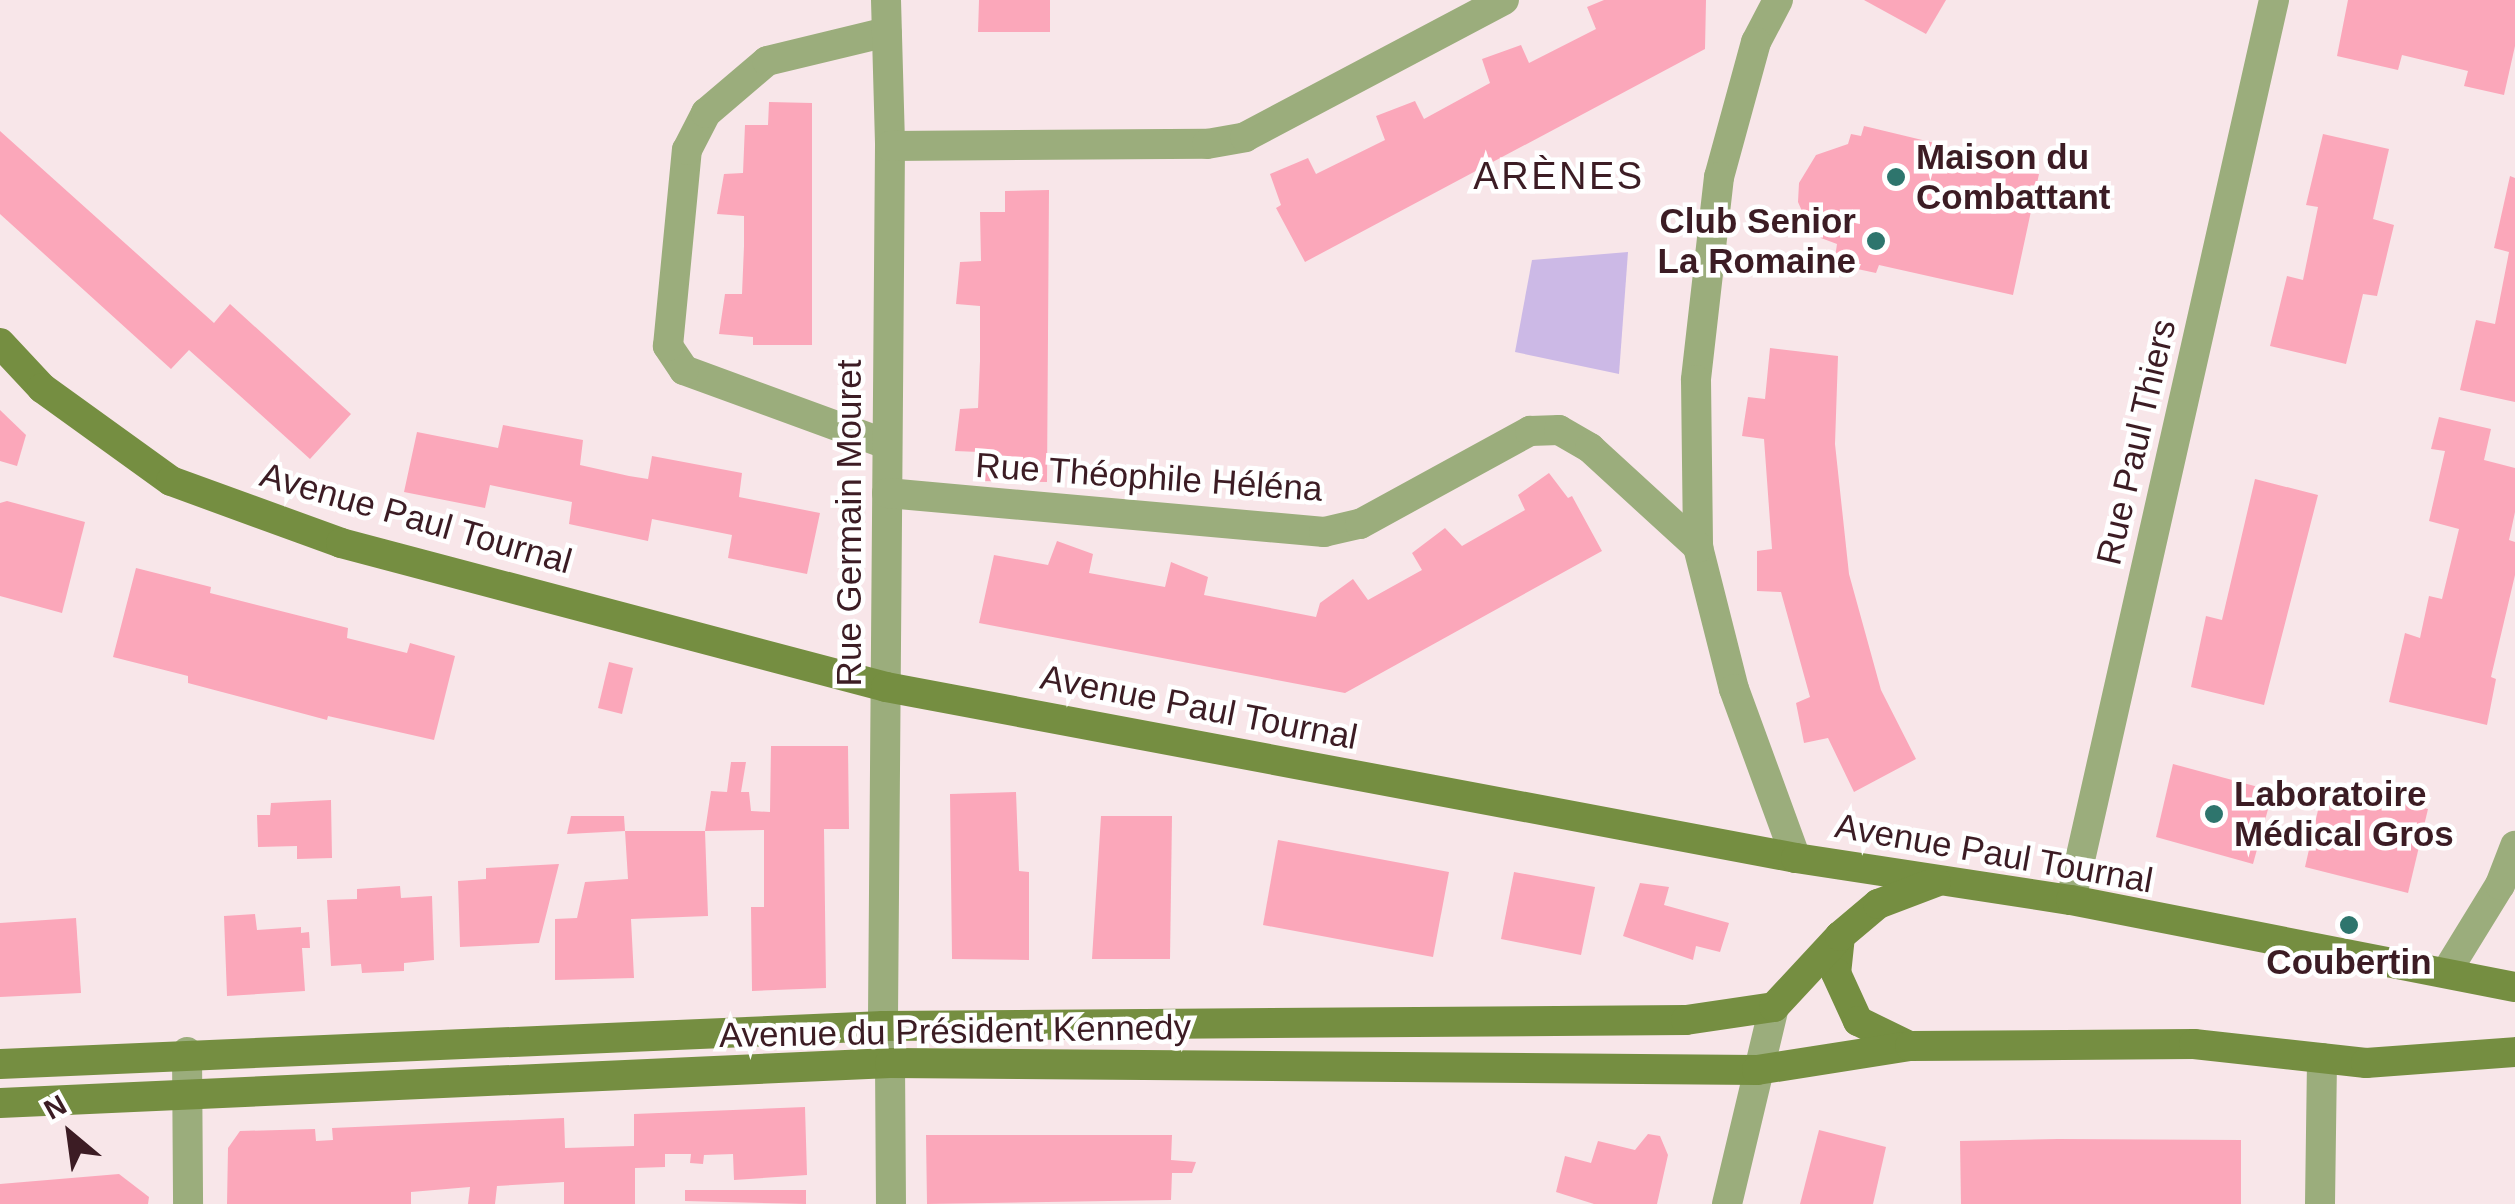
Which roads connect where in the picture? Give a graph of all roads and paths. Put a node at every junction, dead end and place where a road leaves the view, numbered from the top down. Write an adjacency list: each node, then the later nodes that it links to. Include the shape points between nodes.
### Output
1 (886, 0): 5 (street, Rue Germain Mouret)
2 (1504, 0): 6 (street, via 1245,136 1207,144)
3 (1778, 0): 10 (street, via 1756,42 1718,177 1696,380)
4 (2274, 0): 15 (street, Rue Paul Thiers)
5 (887, 32): 6 (street, Rue Germain Mouret); 8 (street, via 767,61 706,113 688,150 668,346 684,370)
6 (890, 146): 8 (street, Rue Germain Mouret)
7 (0, 343): 11 (main road, Avenue Paul Tournal, via 42,388 170,481 341,543)
8 (886, 444): 9 (street, Rue Germain Mouret)
9 (887, 494): 10 (street, Rue Théophile Héléna, via 1324,532 1360,524 1530,430 1559,430 1590,448); 11 (street, Rue Germain Mouret)
10 (1698, 547): 13 (street, via 1734,689)
11 (886, 686): 13 (main road, Avenue Paul Tournal); 20 (street, Rue Germain Mouret)
12 (2515, 846): 17 (street, via 2500,885)
13 (1796, 858): 14 (main road, Avenue Paul Tournal)
14 (1938, 881): 15 (main road, Avenue Paul Tournal); 16 (main road, via 1878,904)
15 (2071, 900): 17 (main road, Avenue Paul Tournal)
16 (1840, 936): 19 (main road); 21 (main road, Avenue du Président Kennedy, via 1836,973 1858,1020)
17 (2447, 972): 18 (main road, Avenue Paul Tournal)
18 (2515, 987)
19 (1774, 1006): 20 (main road, Avenue du Président Kennedy, via 1686,1020); 26 (street)
20 (887, 1045): 22 (main road, Avenue du Président Kennedy); 26 (main road, Avenue du Président Kennedy); 27 (main road, Avenue du Président Kennedy); 30 (street, Rue Germain Mouret)
21 (1910, 1046): 24 (main road, Avenue du Président Kennedy, via 2194,1044); 26 (main road, Avenue du Président Kennedy)
22 (187, 1052): 25 (main road, Avenue du Président Kennedy); 27 (street)
23 (2515, 1052): 24 (main road, Avenue du Président Kennedy, via 2366,1063)
24 (2322, 1058): 32 (street)
25 (0, 1064)
26 (1758, 1070): 31 (street)
27 (188, 1093): 28 (main road, Avenue du Président Kennedy); 29 (street)
28 (0, 1103)
29 (188, 1204)
30 (891, 1204)
31 (1726, 1204)
32 (2320, 1204)

